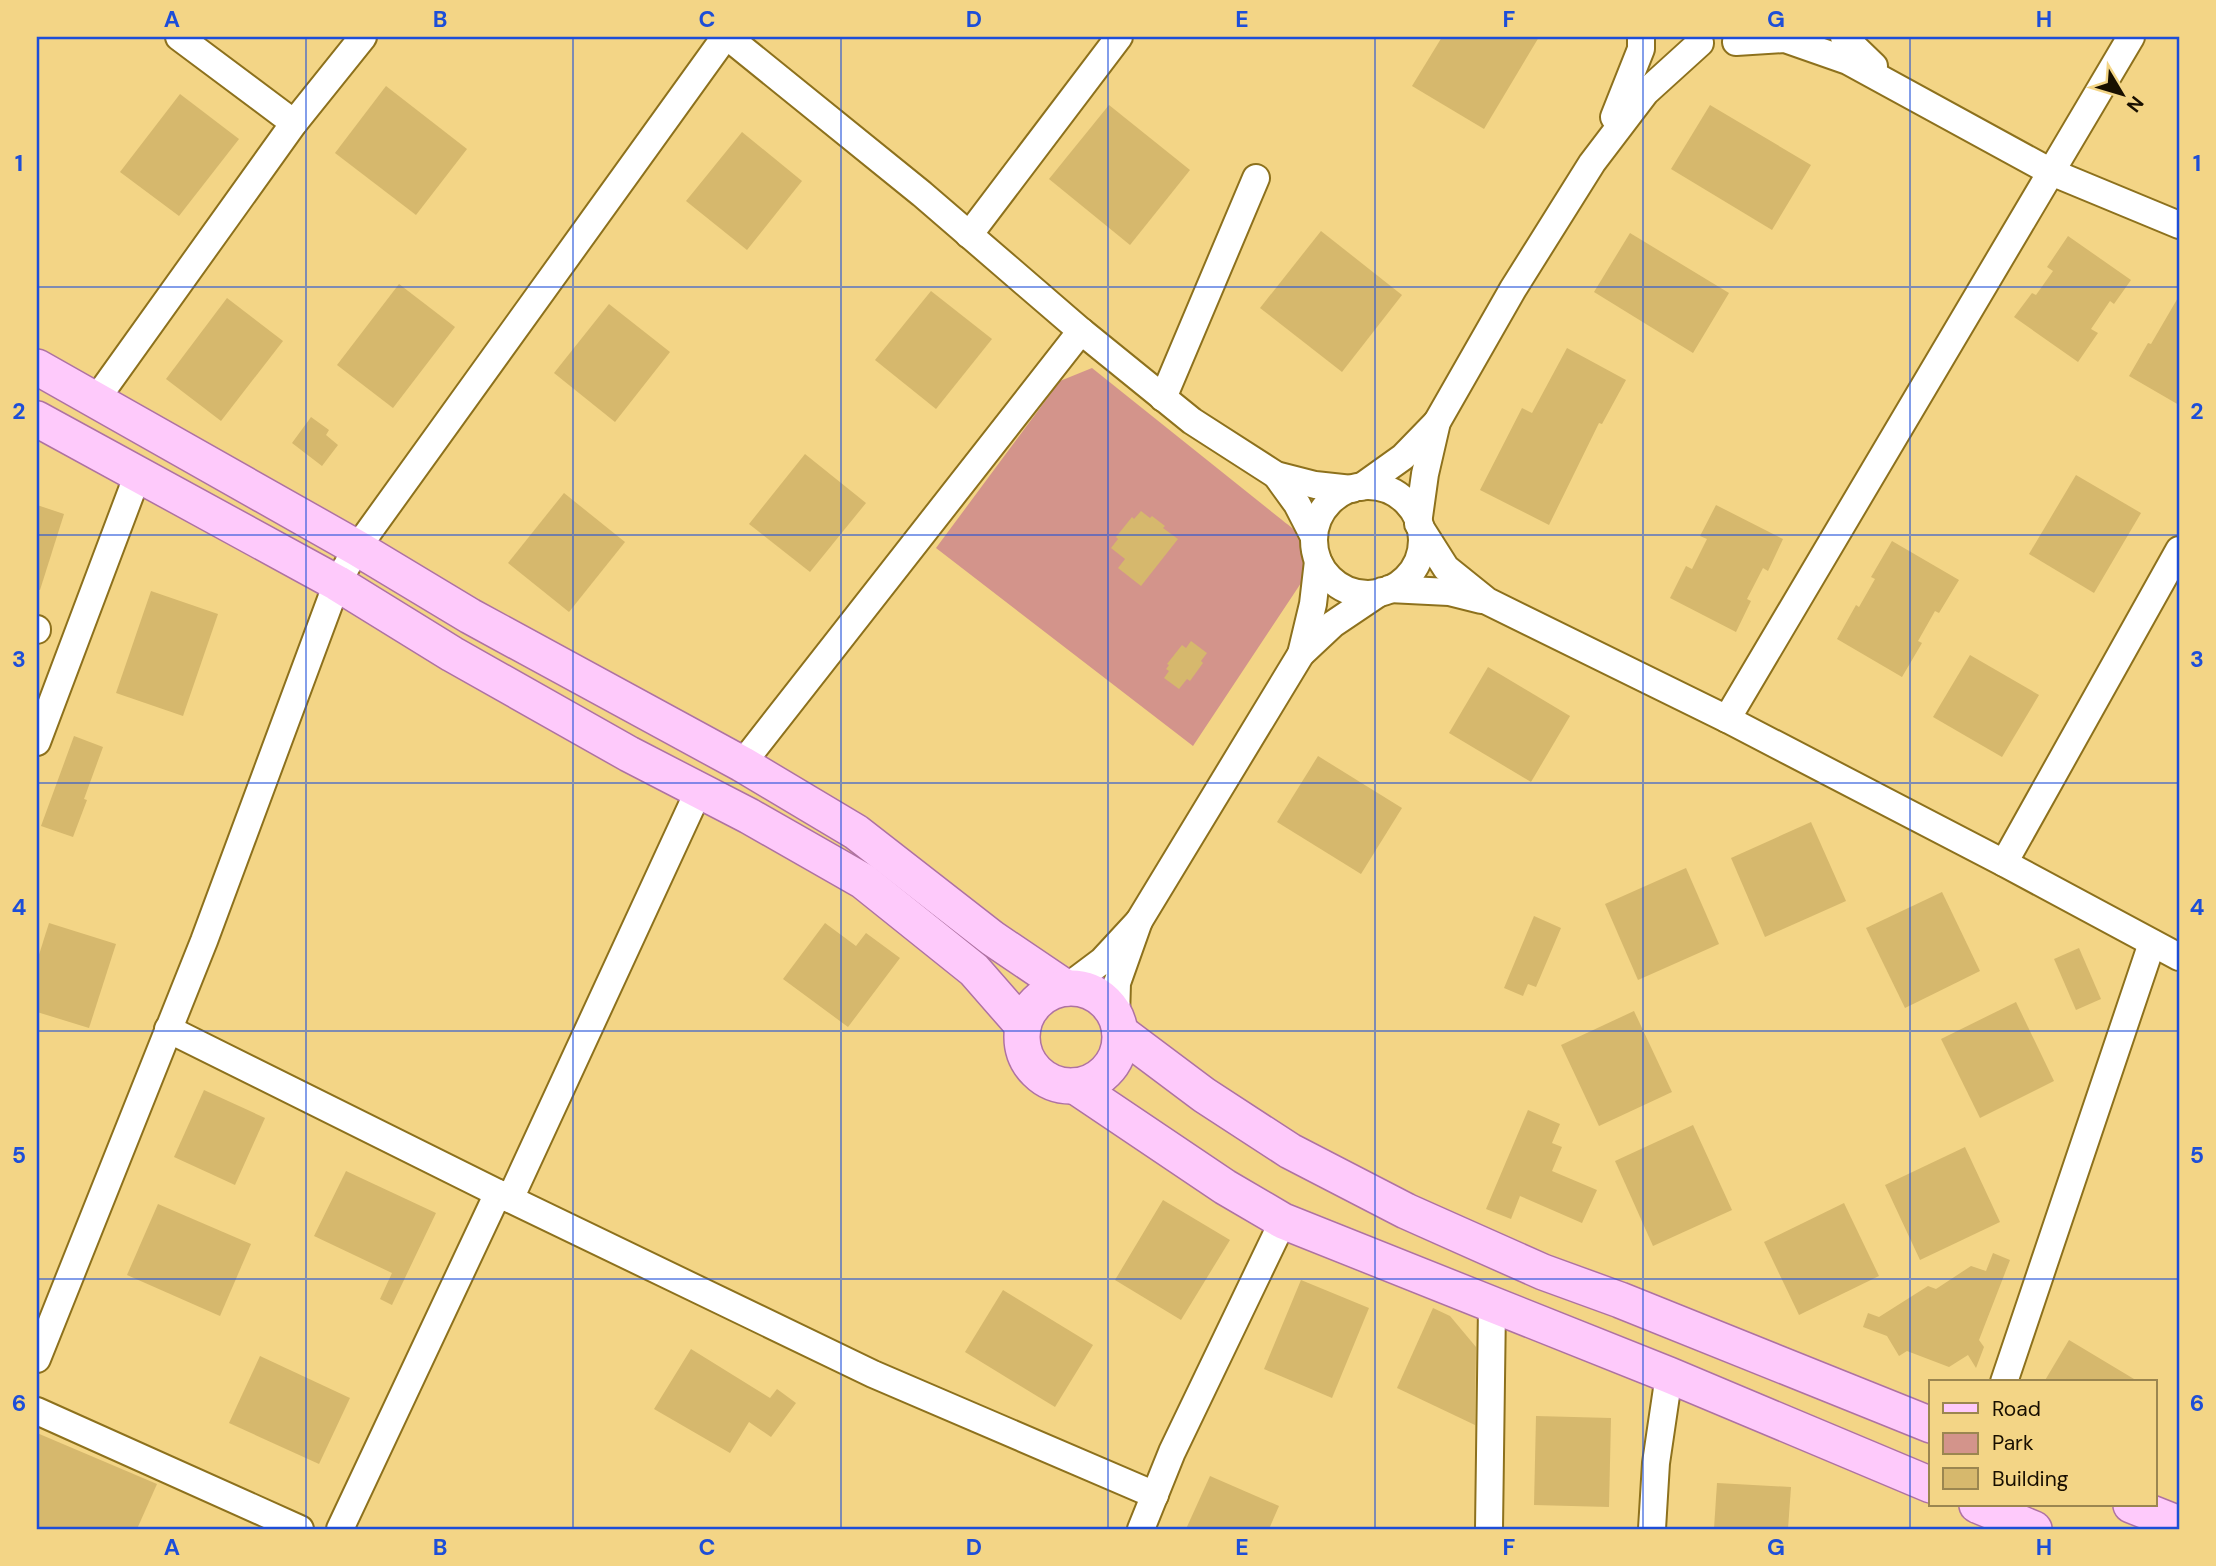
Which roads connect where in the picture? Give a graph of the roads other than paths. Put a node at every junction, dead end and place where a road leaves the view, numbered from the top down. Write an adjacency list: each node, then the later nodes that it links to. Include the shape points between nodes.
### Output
1 (179, 37): 11 (street)
2 (363, 37): 11 (street)
3 (726, 37): 16 (street); 27 (street)
4 (1119, 37): 16 (street)
5 (1641, 37): 12 (street, via 1624,96)
6 (1844, 37): 10 (street)
7 (2131, 37): 13 (street)
8 (1742, 39): 9 (street, via 1714,45); 10 (street, via 1785,39 1848,61)
9 (1693, 40): 12 (street)
10 (1895, 87): 13 (street)
11 (294, 123): 20 (street)
12 (1592, 163): 22 (street)
13 (2051, 172): 15 (street); 34 (street)
14 (1256, 178): 19 (street)
15 (2179, 225)
16 (970, 235): 17 (street)
17 (1081, 331): 19 (street); 36 (street)
18 (37, 367): 20 (main road)
19 (1163, 398): 24 (street)
20 (95, 401): 27 (main road)
21 (37, 419): 23 (main road)
22 (1437, 422): 25 (street, via 1403,457); 26 (street)
23 (138, 474): 30 (main road); 35 (street)
24 (1276, 475): 25 (street, via 1315,485); 28 (street, via 1297,505)
25 (1357, 488): 26 (street, via 1373,486 1404,499); 28 (street, via 1330,501 1321,513 1315,527)
26 (1419, 526): 31 (street, via 1421,550 1414,567 1403,581); 32 (street, via 1446,568)
27 (357, 548): 30 (street); 36 (main road, via 470,616)
28 (1316, 549): 31 (street, via 1323,571 1334,582 1368,594); 33 (street, via 1313,604)
29 (2179, 550): 38 (street)
30 (337, 583): 37 (main road, via 452,654); 45 (street)
31 (1386, 590): 32 (street, via 1449,592); 33 (street, via 1333,624)
32 (1486, 601): 34 (street)
33 (1301, 654): 39 (street)
34 (1727, 719): 38 (street)
35 (37, 742)
36 (742, 764): 42 (main road, via 856,832 992,938)
37 (699, 790): 44 (main road, via 863,881 974,970); 47 (street)
38 (2004, 863): 40 (street)
39 (1139, 921): 42 (street, via 1101,961); 43 (street, via 1117,983)
40 (2152, 943): 41 (street); 52 (street)
41 (2179, 957)
42 (1066, 988): 43 (main road, via 1096,995 1107,1004); 44 (main road, via 1038,1000)
43 (1118, 1025): 46 (main road, via 1119,1048 1113,1062 1090,1083); 54 (main road, via 1204,1095 1290,1151 1395,1206 1543,1272)
44 (1023, 1026): 46 (main road, via 1022,1043 1034,1070 1046,1080)
45 (168, 1028): 47 (street); 50 (street)
46 (1075, 1086): 48 (main road)
47 (504, 1196): 56 (street, via 873,1374); 62 (street)
48 (1283, 1222): 49 (main road); 56 (street)
49 (1492, 1306): 51 (main road); 64 (street)
50 (37, 1359)
51 (1669, 1375): 55 (main road); 65 (street)
52 (2005, 1380)
53 (37, 1411): 61 (street)
54 (1929, 1424)
55 (1929, 1484)
56 (1155, 1494): 63 (street)
57 (1980, 1506): 59 (main road)
58 (2134, 1506): 60 (main road)
59 (2019, 1521)
60 (2179, 1524)
61 (300, 1529)
62 (340, 1529)
63 (1141, 1529)
64 (1489, 1529)
65 (1652, 1529)

